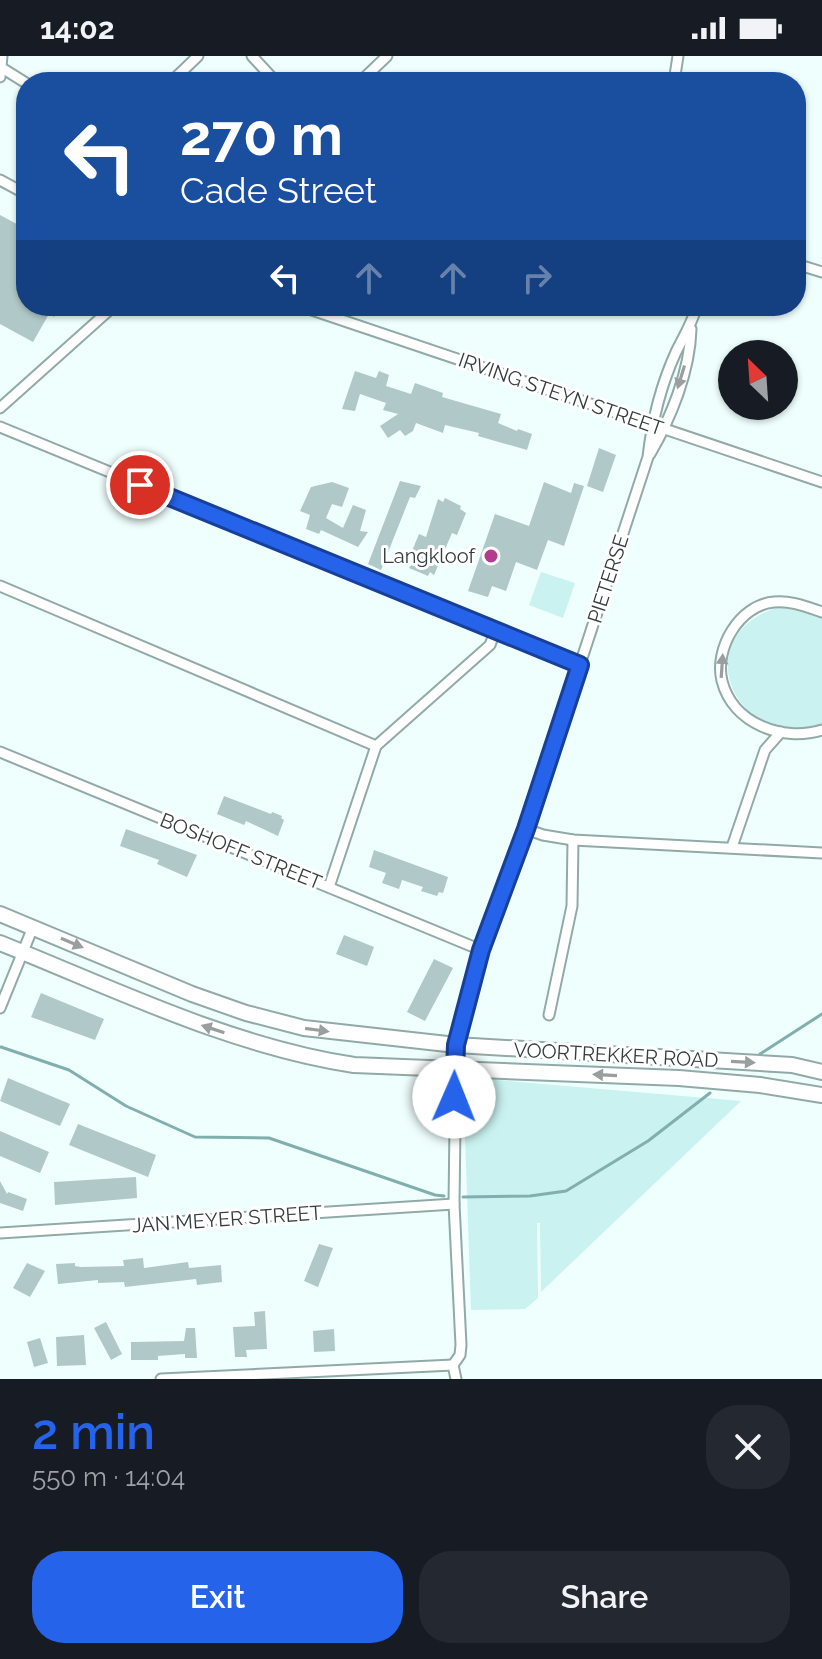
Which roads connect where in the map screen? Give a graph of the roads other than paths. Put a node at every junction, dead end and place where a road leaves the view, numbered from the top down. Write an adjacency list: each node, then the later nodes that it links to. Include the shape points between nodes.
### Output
1 (2, 56): 5 (street)
2 (198, 56): 6 (street)
3 (252, 56): 7 (street)
4 (387, 56): 8 (street)
5 (1, 72)
6 (181, 72)
7 (267, 72)
8 (370, 72)
9 (103, 316): 13 (street)
10 (330, 316): 14 (street, IRVING STEYN STREET)
11 (694, 316): 12 (street, PIETERSE)
12 (691, 324): 14 (street, PIETERSE); 16 (street, PIETERSE, one-way to 16, via 685,366)
13 (0, 408)
14 (652, 424): 16 (street, IRVING STEYN STREET); 17 (street, PIETERSE)
15 (0, 427): 21 (street)
16 (665, 429): 17 (street, PIETERSE); 18 (street, IRVING STEYN STREET)
17 (648, 457): 22 (street, PIETERSE)
18 (822, 482)
19 (0, 586): 26 (street)
20 (822, 612): 23 (street, one-way to 20, via 728,698 721,680 731,632 741,618 771,602)
21 (495, 632): 22 (street); 26 (street, via 490,645)
22 (580, 665): 29 (street, PIETERSE)
23 (762, 727): 25 (street); 27 (street)
24 (822, 730): 25 (street)
25 (781, 732): 27 (street)
26 (376, 746): 33 (street)
27 (765, 750): 31 (street)
28 (0, 752): 33 (street, BOSHOFF STREET)
29 (526, 829): 30 (street); 37 (street, PIETERSE)
30 (573, 840): 31 (street); 40 (street, via 572,906)
31 (732, 847): 32 (street)
32 (822, 853)
33 (329, 887): 37 (street, BOSHOFF STREET)
34 (0, 914): 35 (main road, VOORTREKKER ROAD)
35 (33, 927): 38 (street); 41 (main road, VOORTREKKER ROAD, one-way to 41, via 246,1013 304,1028)
36 (0, 943): 38 (main road, VOORTREKKER ROAD)
37 (481, 950): 41 (street, PIETERSE)
38 (23, 952): 39 (street); 42 (main road, VOORTREKKER ROAD, one-way to 38, via 315,1059 195,1023)
39 (0, 1008)
40 (549, 1015)
41 (456, 1045): 42 (street, PIETERSE); 43 (main road, VOORTREKKER ROAD, one-way to 43, via 792,1065)
42 (454, 1068): 44 (main road, VOORTREKKER ROAD, one-way to 42, via 679,1078); 45 (street, PIETERSE)
43 (822, 1072)
44 (822, 1095)
45 (454, 1204): 46 (street, JAN MEYER STREET); 47 (street, PIETERSE, via 461,1345)
46 (0, 1233)
47 (453, 1365): 48 (street); 51 (street)
48 (359, 1374): 49 (street)
49 (191, 1378): 50 (street)
50 (161, 1379)
51 (456, 1379)

